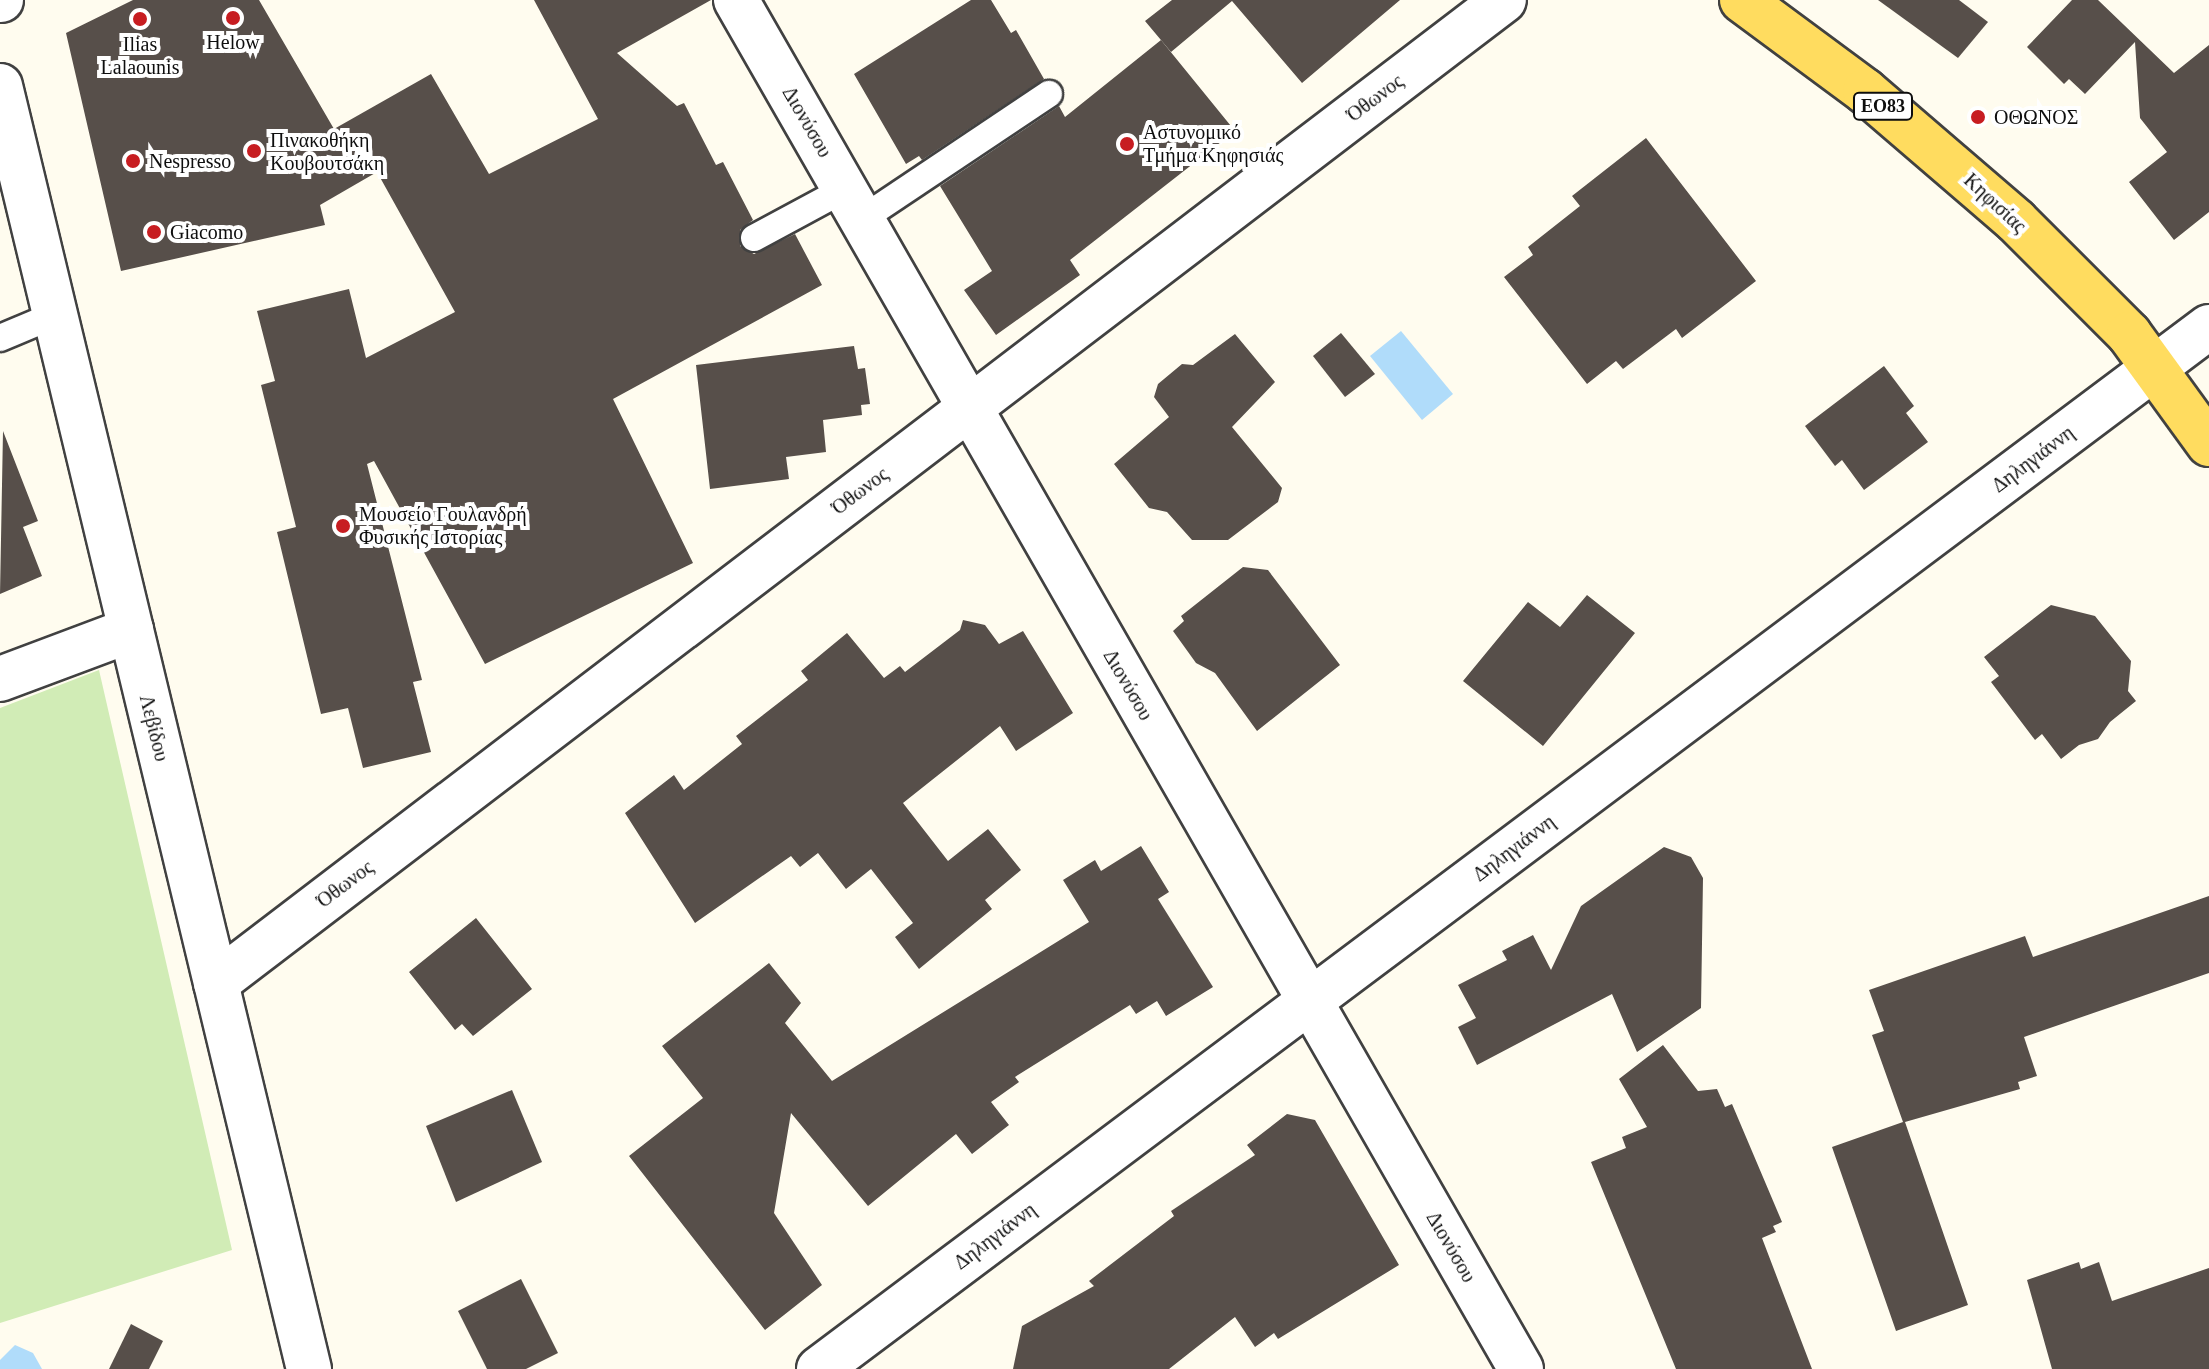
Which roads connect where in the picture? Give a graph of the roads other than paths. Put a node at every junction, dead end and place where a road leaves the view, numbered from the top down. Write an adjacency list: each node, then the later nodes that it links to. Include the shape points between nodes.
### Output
1 (736, 0): 6 (street, Διονύσου)
2 (1504, 0): 12 (street, Όθωνος)
3 (1742, 0): 11 (main road, Κηφισίας / ΕΟ83, via 1942,154)
4 (0, 86): 8 (street, Λεβίδου)
5 (1049, 94): 6 (lane)
6 (853, 204): 7 (lane); 12 (street, Διονύσου)
7 (754, 238)
8 (55, 315): 10 (lane); 14 (street, Λεβίδου)
9 (2209, 327): 11 (street, Δηληγιάννη)
10 (0, 338)
11 (2156, 367): 13 (main road, Κηφισίας / ΕΟ83); 17 (street, Δηληγιάννη)
12 (969, 408): 16 (street, Όθωνος); 17 (street, Διονύσου)
13 (2209, 444)
14 (131, 630): 15 (street); 16 (street, Λεβίδου)
15 (0, 679)
16 (216, 983): 18 (street, Λεβίδου)
17 (1310, 1000): 19 (street, Δηληγιάννη); 20 (street, Διονύσου)
18 (309, 1369)
19 (819, 1369)
20 (1521, 1369)

